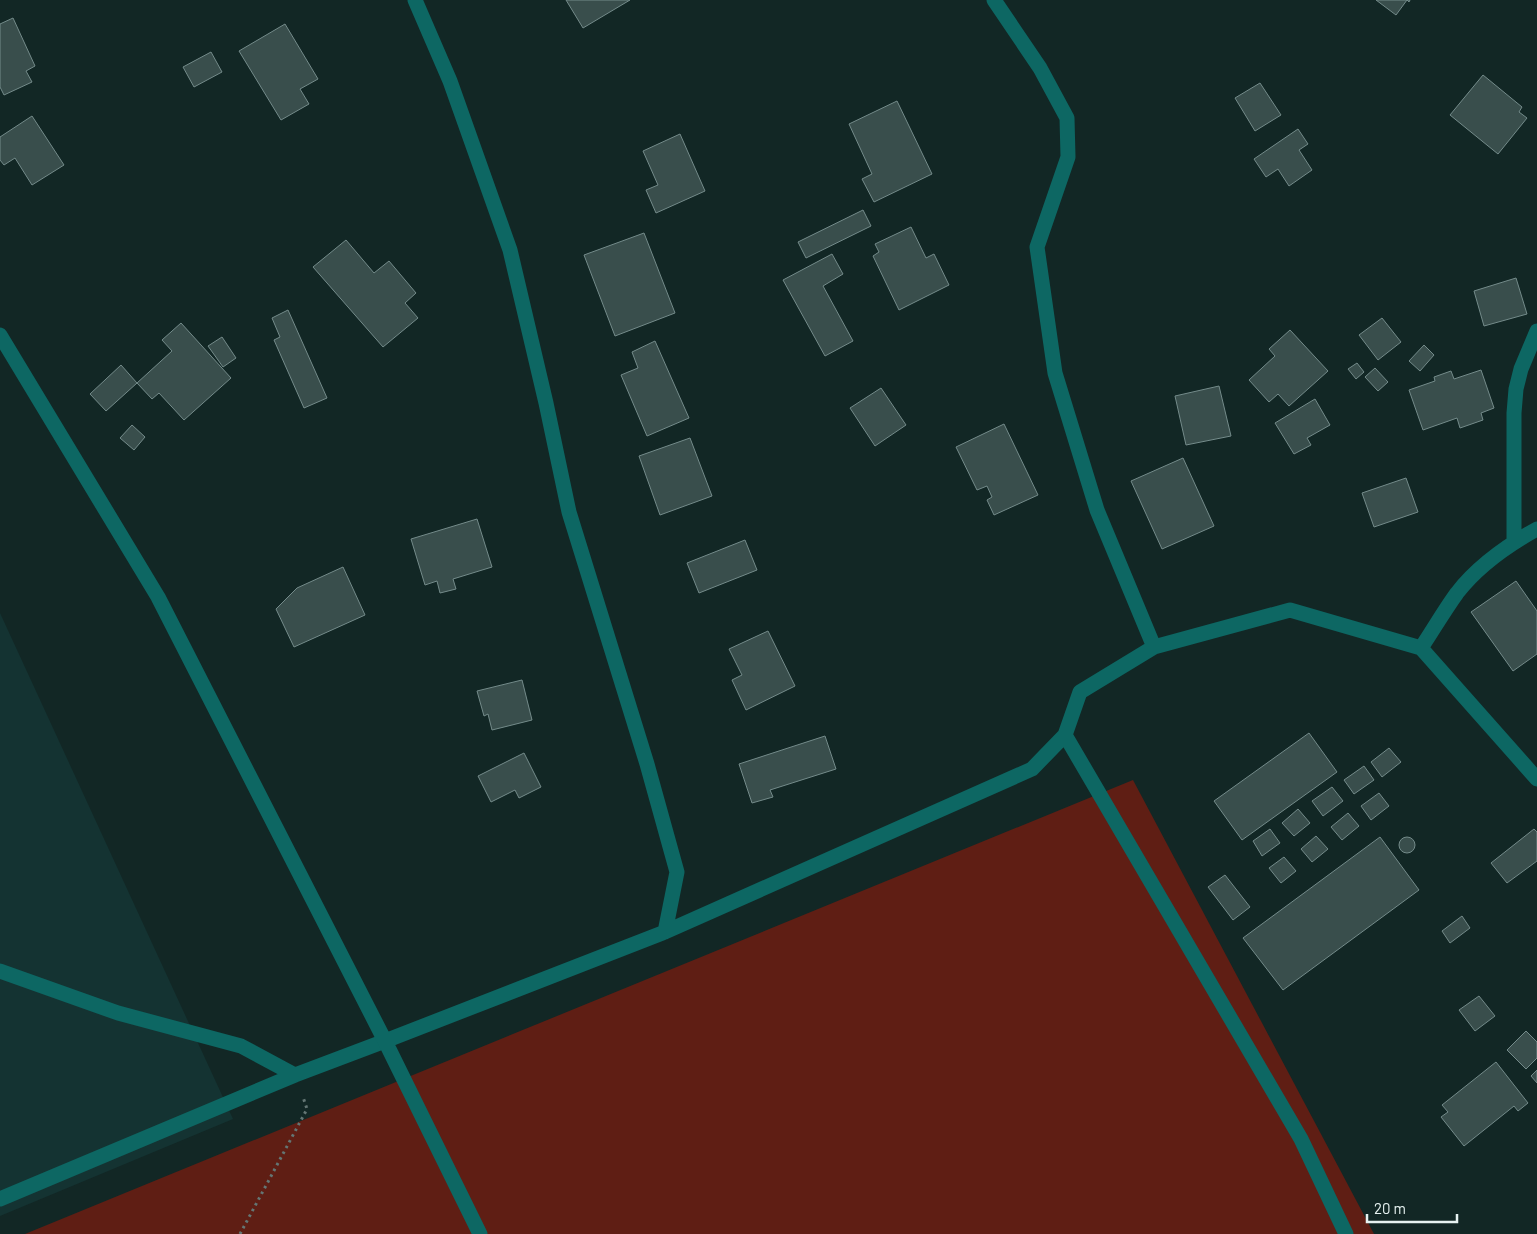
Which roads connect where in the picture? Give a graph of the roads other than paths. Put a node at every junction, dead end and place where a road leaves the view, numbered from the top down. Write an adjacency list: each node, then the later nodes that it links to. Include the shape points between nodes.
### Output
1 (415, 0): 11 (street, via 450,81 510,250 569,512 677,872)
2 (994, 0): 7 (street, via 1040,68 1066,118 1068,157 1037,248 1055,373 1097,510)
3 (1537, 331): 6 (street, via 1516,389)
4 (0, 334): 13 (street, via 158,597)
5 (1537, 528): 6 (street)
6 (1514, 542): 8 (street, via 1458,592)
7 (1154, 647): 8 (street, via 1290,610); 9 (street, via 1080,692)
8 (1421, 648): 10 (street)
9 (1065, 735): 11 (street, via 1032,769); 17 (street, via 1301,1139)
10 (1537, 778)
11 (665, 932): 13 (street)
12 (0, 971): 14 (street, via 118,1014 241,1046)
13 (384, 1042): 14 (street); 16 (street)
14 (295, 1075): 15 (street)
15 (0, 1198)
16 (480, 1234)
17 (1346, 1234)

